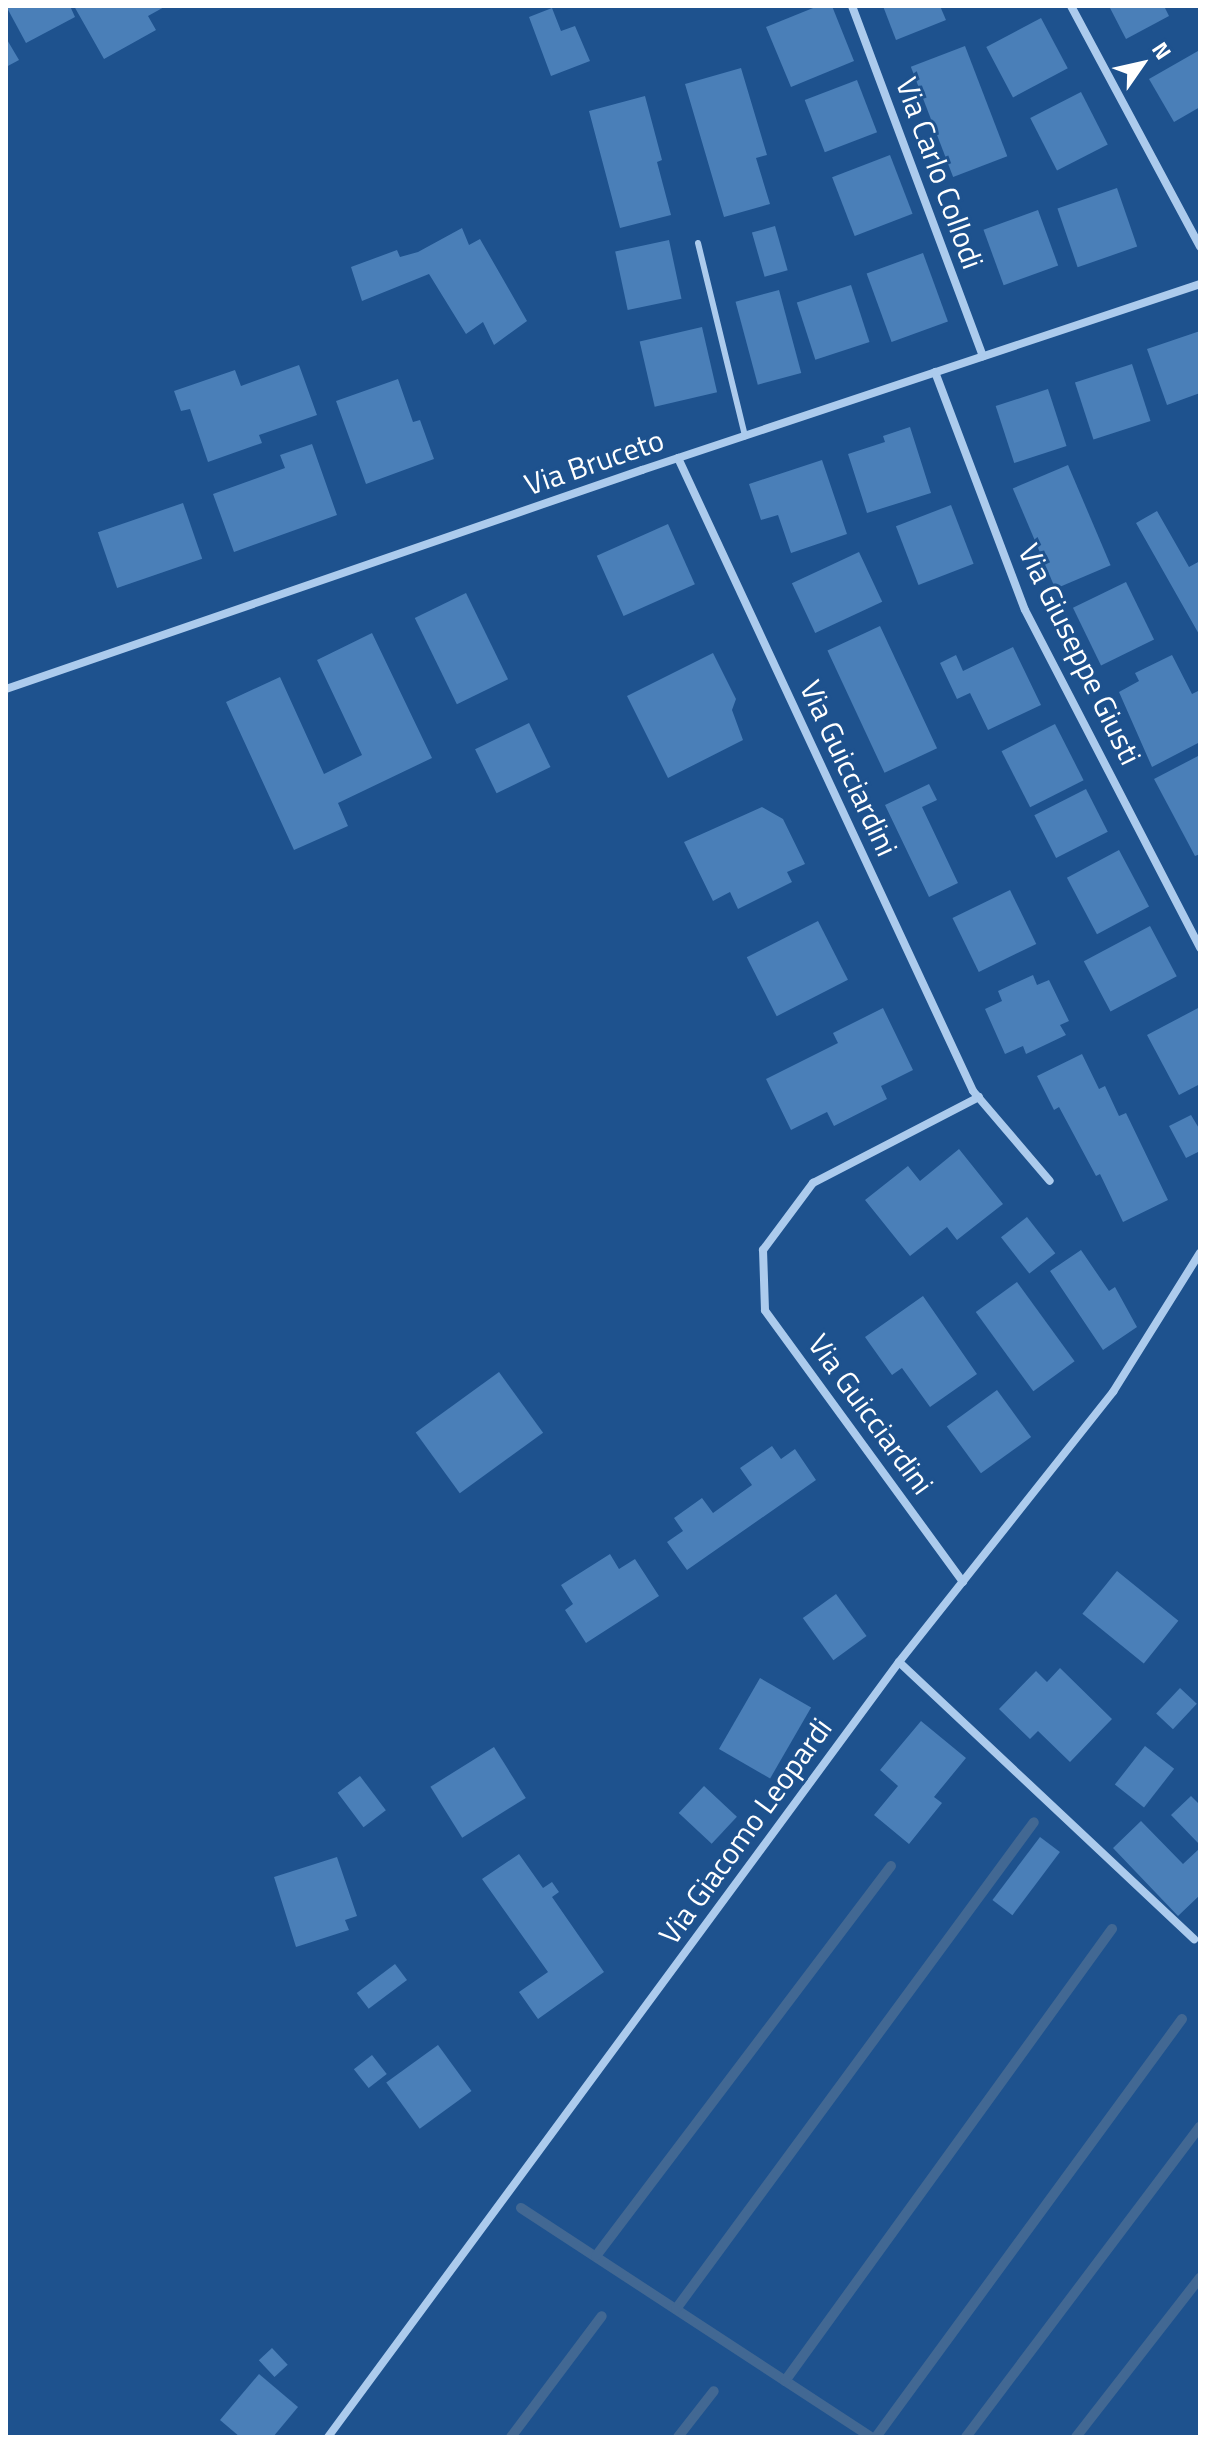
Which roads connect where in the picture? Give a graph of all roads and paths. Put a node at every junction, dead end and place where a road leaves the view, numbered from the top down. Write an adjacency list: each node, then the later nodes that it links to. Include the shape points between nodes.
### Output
1 (852, 6): 6 (street, Via Carlo Collodi)
2 (1071, 6): 4 (street)
3 (698, 243): 8 (lane)
4 (1200, 247)
5 (1200, 284): 6 (street, Via Bruceto)
6 (983, 356): 7 (street, Via Bruceto)
7 (935, 372): 8 (street, Via Bruceto); 11 (street, Via Giuseppe Giusti, via 1025,610)
8 (745, 436): 9 (street, Via Bruceto)
9 (678, 458): 10 (street, Via Bruceto); 12 (street, Via Guicciardini)
10 (6, 689)
11 (1200, 948)
12 (979, 1097): 13 (street, Via Guicciardini); 15 (street, Via Guicciardini, via 813,1183 763,1250 765,1310)
13 (1050, 1181)
14 (1200, 1253): 15 (street, Via Giacomo Leopardi, via 1113,1392)
15 (963, 1582): 16 (street, Via Giacomo Leopardi)
16 (899, 1662): 17 (street); 18 (street, Via Giacomo Leopardi)
17 (1194, 1939)
18 (328, 2437)

